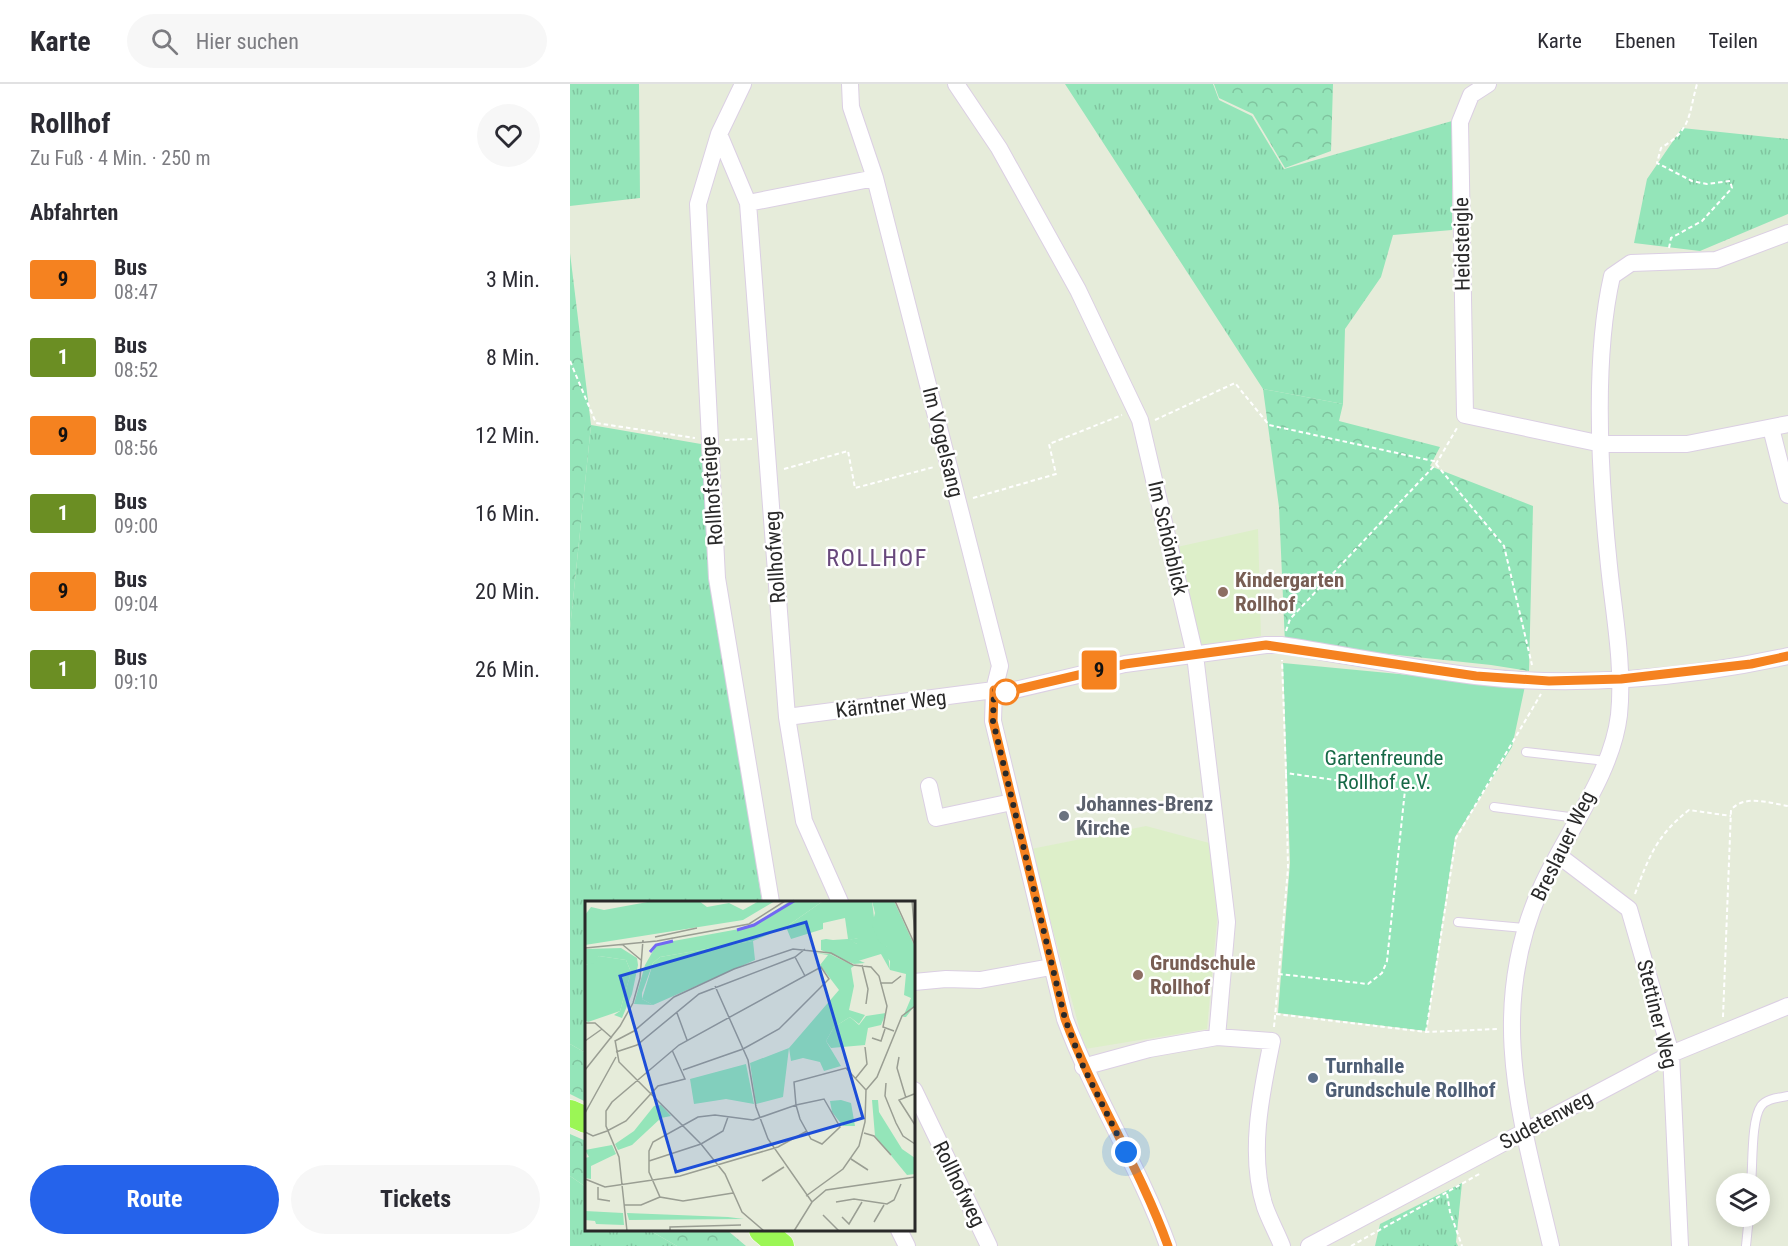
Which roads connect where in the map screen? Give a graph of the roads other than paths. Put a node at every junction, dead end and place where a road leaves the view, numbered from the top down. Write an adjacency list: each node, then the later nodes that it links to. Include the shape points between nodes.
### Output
1 (743, 84): 5 (street, Rollhofsteige)
2 (850, 84): 6 (street, Im Vogelsang, via 851,107)
3 (956, 84): 13 (street, Im Schönblick, via 999,148 1078,290 1136,410)
4 (1488, 84): 11 (street, Heidsteigle, via 1471,95 1460,122 1465,415)
5 (719, 134): 7 (street, Rollhofweg); 25 (street, Rollhofsteige, via 698,204 717,578)
6 (875, 178): 7 (street); 16 (street, Im Vogelsang, via 1000,666)
7 (748, 203): 17 (street, Rollhofweg)
8 (1788, 232): 11 (street, Breslauer Weg, via 1716,260 1631,263 1612,276 1606,312)
9 (1788, 424): 10 (street)
10 (1771, 428): 11 (street, via 1687,444); 12 (street)
11 (1602, 444): 15 (street, Breslauer Weg, via 1608,561)
12 (1788, 495)
13 (1195, 655): 15 (street, Kärntner Weg, via 1281,645 1476,676); 16 (street, Kärntner Weg, via 1125,664 1006,692); 32 (street, Im Schönblick, via 1227,922)
14 (1788, 656): 15 (street, Kärntner Weg)
15 (1621, 679): 19 (street, Breslauer Weg, via 1618,718)
16 (994, 690): 17 (street, Kärntner Weg); 21 (street, Im Vogelsang, via 993,721)
17 (787, 717): 26 (street, Rollhofweg, via 804,821)
18 (1526, 752): 19 (lane)
19 (1606, 761): 23 (street, Breslauer Weg)
20 (929, 786): 21 (street, via 936,818)
21 (1012, 802): 29 (street, Im Vogelsang)
22 (1494, 807): 23 (lane)
23 (1577, 818): 24 (street, Breslauer Weg)
24 (1558, 855): 28 (street, Breslauer Weg); 33 (street, Stettiner Weg, via 1629,909)
25 (771, 901)
26 (839, 901)
27 (1458, 922): 28 (lane)
28 (1524, 928): 39 (street, Breslauer Weg, via 1514,976 1511,1029 1514,1083)
29 (1051, 967): 30 (street, via 980,980); 34 (street, Im Vogelsang)
30 (915, 982)
31 (1788, 1006): 33 (street, Sudetenweg)
32 (1217, 1038): 34 (street, via 1149,1049); 48 (street, via 1272,1041 1259,1122 1258,1168 1265,1207)
33 (1671, 1054): 39 (street, Sudetenweg); 51 (street, Stettiner Weg)
34 (1083, 1066): 47 (street, Im Vogelsang, via 1152,1202)
35 (915, 1092): 46 (street, Rollhofweg)
36 (1788, 1096): 40 (lane, via 1773,1098 1762,1105 1756,1118)
37 (570, 1113): 38 (main road)
38 (585, 1120)
39 (1524, 1131): 49 (street, Sudetenweg); 50 (street, Breslauer Weg)
40 (1752, 1173)
41 (1748, 1227): 52 (lane)
42 (763, 1231): 44 (main road)
43 (899, 1231): 45 (street)
44 (781, 1246)
45 (906, 1246)
46 (989, 1246)
47 (1168, 1246)
48 (1282, 1246)
49 (1309, 1246)
50 (1551, 1246)
51 (1680, 1246)
52 (1746, 1246)

